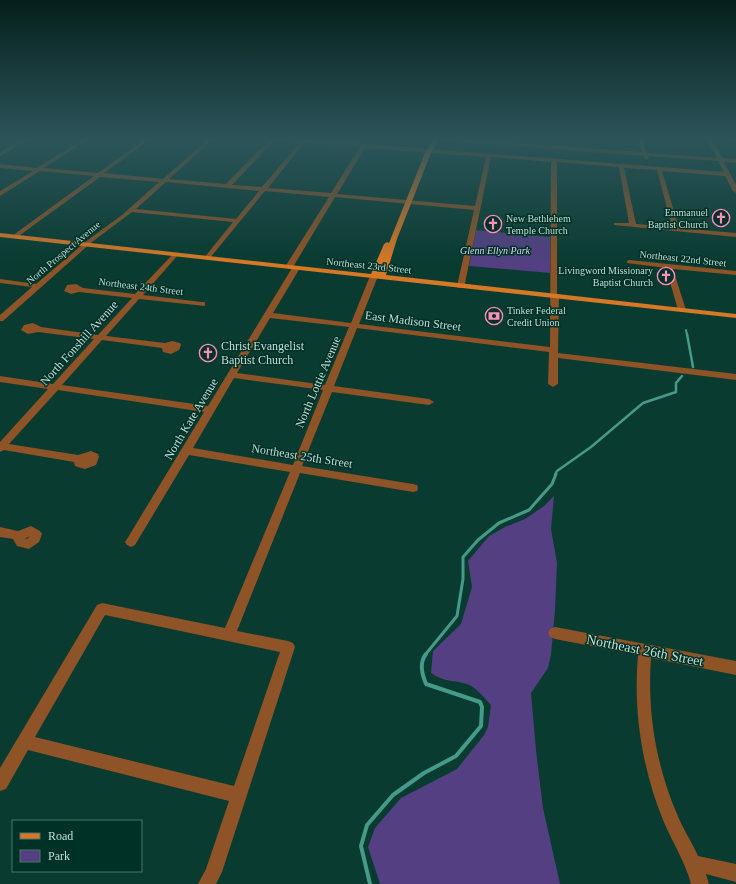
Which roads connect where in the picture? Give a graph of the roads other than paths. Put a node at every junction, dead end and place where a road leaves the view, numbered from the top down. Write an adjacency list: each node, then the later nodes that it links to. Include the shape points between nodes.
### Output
1 (22, 180): 15 (street)
2 (91, 180): 26 (street)
3 (155, 180): 12 (street)
4 (233, 180): 13 (street)
5 (271, 180): 14 (street)
6 (342, 180): 16 (street, North Kate Avenue)
7 (415, 180): 17 (main road, North Lottie Avenue)
8 (484, 180): 18 (street)
9 (554, 180): 39 (street)
10 (624, 180): 22 (street)
11 (662, 180): 23 (street)
12 (163, 181): 13 (street); 19 (street, North Prospect Avenue)
13 (227, 187): 14 (street)
14 (263, 190): 16 (street); 20 (street)
15 (0, 194)
16 (333, 195): 17 (street); 32 (street, North Kate Avenue)
17 (406, 202): 18 (street); 34 (main road, North Lottie Avenue, via 388,260)
18 (478, 208): 37 (street)
19 (131, 210): 20 (street); 27 (street, North Prospect Avenue)
20 (238, 220): 29 (street)
21 (616, 224): 22 (street)
22 (633, 226): 23 (street)
23 (676, 230): 25 (street)
24 (0, 235): 26 (main road, Northeast 23rd Street)
25 (736, 235)
26 (14, 237): 27 (main road, Northeast 23rd Street)
27 (86, 244): 28 (main road, Northeast 23rd Street); 36 (street, North Prospect Avenue)
28 (176, 254): 29 (main road, Northeast 23rd Street); 40 (street, North Fonshill Avenue)
29 (207, 258): 32 (main road, Northeast 23rd Street)
30 (629, 262): 31 (street, Northeast 22nd Street)
31 (669, 266): 33 (street, Northeast 22nd Street); 42 (street)
32 (292, 267): 34 (main road, Northeast 23rd Street); 43 (street, North Kate Avenue)
33 (736, 274)
34 (378, 276): 37 (main road, Northeast 23rd Street); 46 (street, North Lottie Avenue)
35 (0, 281): 36 (street)
36 (38, 286): 45 (street, North Prospect Avenue)
37 (462, 286): 39 (main road, Northeast 23rd Street)
38 (78, 290): 40 (street, Northeast 24th Street)
39 (554, 296): 42 (main road, Northeast 23rd Street); 50 (street)
40 (137, 297): 41 (street, Northeast 24th Street); 48 (street, North Fonshill Avenue)
41 (202, 304)
42 (682, 310): 44 (main road, Northeast 23rd Street)
43 (268, 315): 46 (street, East Madison Street); 51 (street, North Kate Avenue)
44 (736, 316)
45 (0, 319)
46 (355, 326): 50 (street, East Madison Street); 56 (street, North Lottie Avenue)
47 (36, 329): 48 (street)
48 (100, 338): 49 (street); 55 (street, North Fonshill Avenue)
49 (166, 346)
50 (554, 352): 52 (street, East Madison Street); 54 (street)
51 (232, 375): 56 (street); 58 (street, North Kate Avenue)
52 (736, 377)
53 (0, 379): 55 (street)
54 (553, 384)
55 (55, 387): 58 (street); 59 (street, North Fonshill Avenue)
56 (329, 388): 57 (street); 62 (street, North Lottie Avenue)
57 (429, 402)
58 (211, 410): 60 (street, North Kate Avenue)
59 (1, 446): 61 (street)
60 (186, 451): 62 (street, Northeast 25th Street); 66 (street, North Kate Avenue)
61 (80, 459)
62 (296, 469): 63 (street, Northeast 25th Street); 68 (street, North Lottie Avenue)
63 (413, 488)
64 (0, 532): 65 (street)
65 (21, 536)
66 (131, 542)
67 (555, 633): 69 (street, Northeast 26th Street)
68 (229, 635): 71 (street, via 102,609); 73 (street, via 288,647)
69 (645, 650): 70 (street, Northeast 26th Street); 74 (street, via 643,700 655,768 661,794 671,819)
70 (736, 668)
71 (24, 742): 72 (street); 73 (street)
72 (0, 783)
73 (238, 795): 76 (street)
74 (694, 863): 75 (street); 77 (street)
75 (736, 873)
76 (207, 884)
77 (700, 884)

